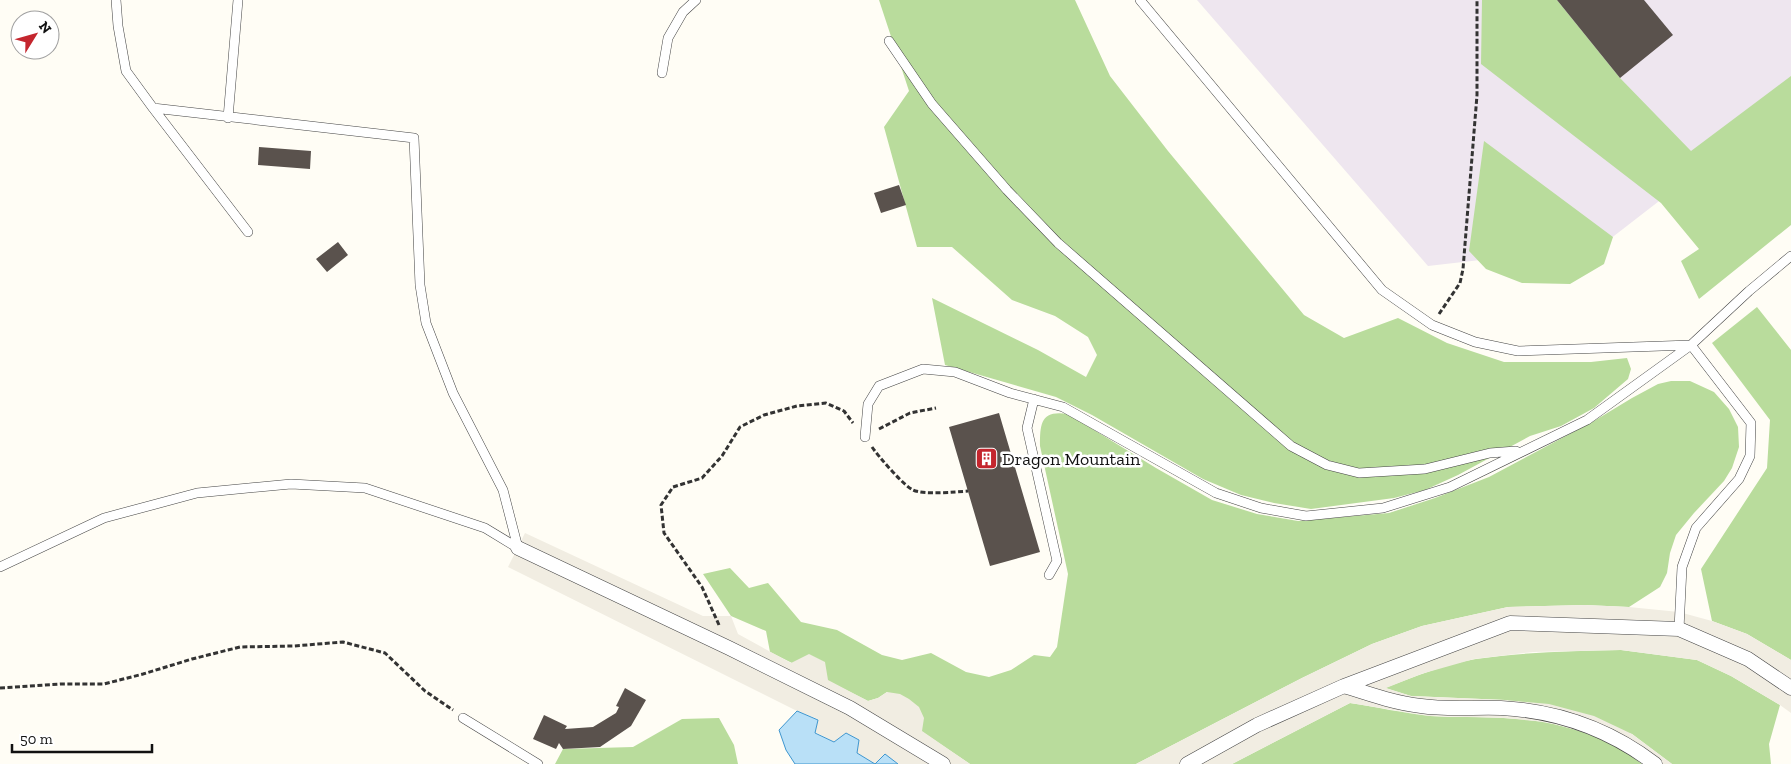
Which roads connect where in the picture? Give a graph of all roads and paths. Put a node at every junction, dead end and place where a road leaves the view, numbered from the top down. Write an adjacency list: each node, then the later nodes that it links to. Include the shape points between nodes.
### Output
1 (116, 0): 8 (lane, via 126,71)
2 (238, 0): 9 (lane)
3 (696, 0): 7 (lane, via 683,12 668,38)
4 (1140, 0): 12 (lane, via 1382,290)
5 (1477, 0): 12 (path, via 1477,95 1463,269 1460,283)
6 (889, 41): 17 (lane, via 932,104 1058,243 1291,446 1327,465 1359,473 1425,469 1490,452)
7 (662, 73)
8 (154, 108): 9 (lane); 10 (lane)
9 (228, 118): 19 (lane, via 414,138 420,285 426,323 454,393 503,490)
10 (248, 232)
11 (1791, 256): 13 (lane)
12 (1432, 325): 13 (lane, via 1475,342 1518,351)
13 (1691, 346): 17 (lane, via 1587,420); 22 (lane, via 1751,423 1750,456 1739,479 1696,528 1682,567)
14 (1034, 399): 16 (lane, via 955,372 923,370 879,386 868,404); 17 (lane, via 1063,407 1216,493 1261,508 1306,516 1383,508 1450,486); 21 (lane, via 1027,428 1057,561)
15 (936, 408): 16 (path, via 910,413)
16 (865, 437): 18 (path, via 880,459 913,490 928,493); 23 (path, via 844,411 826,402 764,415 740,427 722,456 702,478 673,487 661,505 664,533 702,587)
17 (1521, 451)
18 (968, 491)
19 (518, 548): 20 (lane, via 485,528 365,488 291,484 197,493 104,518); 23 (street)
20 (0, 567)
21 (1050, 575)
22 (1679, 629): 24 (street, via 1510,623); 26 (street, via 1748,659)
23 (730, 648): 29 (street, via 850,708)
24 (1344, 686): 30 (street, via 1257,725); 31 (street, via 1422,707 1540,712 1587,724 1609,734)
25 (0, 688): 27 (path, via 104,684 240,646 343,642 385,653 425,691)
26 (1791, 688)
27 (464, 718): 28 (lane)
28 (538, 764)
29 (943, 764)
30 (1186, 764)
31 (1655, 764)

